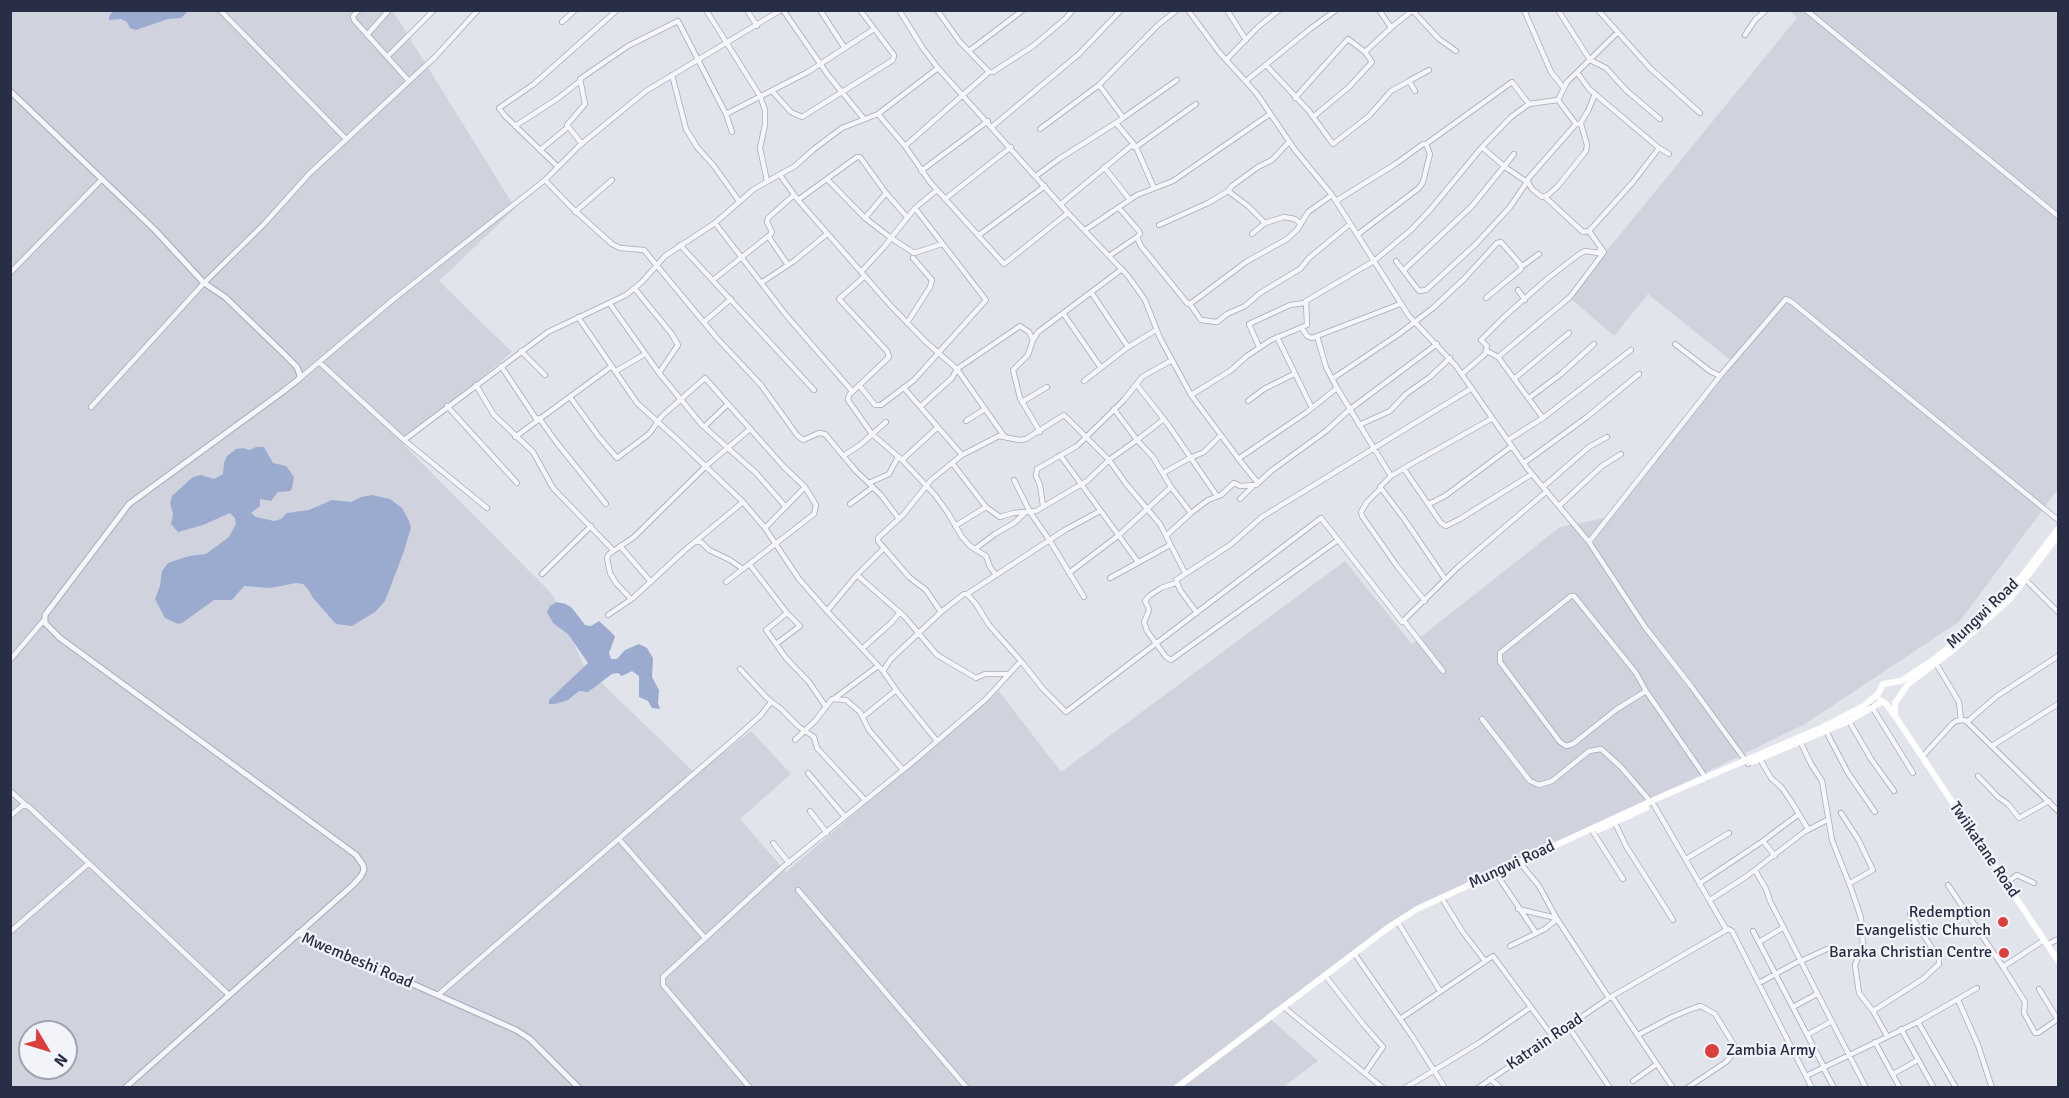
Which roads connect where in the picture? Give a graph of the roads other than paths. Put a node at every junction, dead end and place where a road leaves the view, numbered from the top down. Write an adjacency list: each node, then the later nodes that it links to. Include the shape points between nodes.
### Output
1 (220, 10): 88 (street)
2 (359, 10): 35 (street, via 353,18)
3 (389, 10): 35 (street)
4 (434, 10): 43 (street)
5 (478, 10): 55 (street)
6 (575, 10): 30 (street)
7 (617, 10): 83 (street, via 534,84 499,108)
8 (706, 10): 38 (street)
9 (747, 10): 31 (street)
10 (782, 10): 31 (street); 47 (street)
11 (820, 10): 39 (street)
12 (860, 10): 33 (street)
13 (899, 10): 49 (street)
14 (937, 10): 40 (street)
15 (1023, 10): 40 (street)
16 (1073, 10): 51 (street, via 1033,46)
17 (1121, 10): 84 (street, via 1079,54)
18 (1177, 10): 59 (street)
19 (1188, 10): 45 (street)
20 (1227, 10): 37 (street)
21 (1280, 10): 37 (street)
22 (1335, 10): 48 (street)
23 (1379, 10): 32 (street)
24 (1524, 10): 60 (street, via 1551,72)
25 (1558, 10): 46 (street)
26 (1598, 10): 34 (street)
27 (1766, 10): 36 (street)
28 (1806, 10): 129 (street)
29 (1413, 11): 32 (street); 41 (street)
30 (562, 22)
31 (757, 26): 38 (street)
32 (1392, 26): 42 (street)
33 (874, 29): 39 (street); 64 (street, via 894,59)
34 (1617, 33): 46 (street); 72 (street)
35 (367, 35): 43 (street)
36 (1745, 35)
37 (1246, 40): 45 (street)
38 (726, 43): 44 (street); 67 (street)
39 (844, 48): 47 (street)
40 (969, 51): 51 (street)
41 (1456, 51)
42 (1365, 52): 68 (street, via 1348,39); 76 (street, via 1372,62)
43 (388, 56): 55 (street)
44 (699, 59): 53 (street); 56 (street, via 678,21 618,52); 73 (street)
45 (1226, 60): 57 (street)
46 (1590, 60): 52 (street); 78 (street, via 1606,68)
47 (820, 64): 62 (street); 64 (street)
48 (1266, 64): 57 (street); 68 (street)
49 (938, 68): 65 (street); 74 (street)
50 (1429, 70): 58 (street)
51 (989, 72): 65 (street)
52 (1577, 72): 60 (street); 66 (street)
53 (672, 75): 90 (street, via 646,91); 123 (street, via 686,129)
54 (1177, 80): 77 (street)
55 (409, 81): 88 (street)
56 (580, 81): 83 (street); 85 (street, via 585,104 567,122)
57 (1246, 81): 75 (street)
58 (1409, 81): 63 (street); 76 (street, via 1391,91 1336,143 1330,142)
59 (1099, 85): 77 (street); 86 (street)
60 (1563, 87): 69 (street)
61 (10, 91): 106 (street)
62 (772, 91): 64 (street, via 791,112 802,117); 67 (street)
63 (1415, 91)
64 (842, 93): 79 (street)
65 (962, 94): 80 (street); 92 (street)
66 (1595, 94): 82 (street); 96 (street)
67 (760, 96): 73 (street); 110 (street, via 765,110 760,148)
68 (1295, 98): 76 (street)
69 (1558, 100): 71 (street); 82 (street)
70 (1196, 104): 94 (street)
71 (1529, 104): 91 (street, via 1512,82); 95 (street)
72 (1700, 113)
73 (726, 114): 87 (street)
74 (878, 114): 79 (street); 92 (street)
75 (1270, 114): 89 (street); 113 (street, via 1178,178)
76 (1313, 117)
77 (1123, 118): 81 (street)
78 (1660, 118)
79 (864, 119): 104 (street, via 842,129)
80 (988, 121): 84 (street); 103 (street)
81 (1116, 123): 94 (street); 105 (street)
82 (1578, 124): 111 (street); 118 (street, via 1586,151)
83 (515, 126): 97 (street)
84 (993, 126): 93 (street)
85 (568, 128): 90 (street); 97 (street)
86 (1040, 129)
87 (732, 132)
88 (345, 138): 163 (street)
89 (1289, 142): 114 (street, via 1272,160); 119 (street)
90 (582, 144): 100 (street)
91 (1426, 144): 119 (street); 141 (street, via 1430,154 1419,188)
92 (905, 146): 103 (street)
93 (1011, 147): 105 (street); 120 (street)
94 (1136, 147): 101 (street, via 1131,146); 113 (street)
95 (1482, 147): 102 (street); 153 (street, via 1422,219)
96 (1659, 148): 99 (street); 138 (street)
97 (540, 150): 100 (street)
98 (1514, 154): 102 (street)
99 (1669, 154)
100 (558, 167): 108 (street)
101 (1104, 167): 122 (street); 124 (street)
102 (1505, 167): 111 (street); 159 (street, via 1472,206)
103 (921, 171): 115 (street)
104 (780, 175): 110 (street); 117 (street)
105 (1036, 176): 112 (street)
106 (102, 179): 160 (street); 163 (street)
107 (827, 179): 116 (street, via 860,157); 121 (street); 131 (street)
108 (545, 180): 127 (street); 199 (street)
109 (612, 180): 127 (street)
110 (767, 181): 123 (street)
111 (1527, 182): 118 (street); 159 (street, via 1476,244 1426,290 1419,291)
112 (1045, 186): 128 (street); 143 (street)
113 (1154, 188): 122 (street)
114 (1231, 188): 133 (street); 136 (street, via 1208,204)
115 (937, 190): 120 (street); 125 (street)
116 (886, 193): 130 (street); 131 (street)
117 (794, 195): 121 (street); 142 (street, via 768,218 772,232)
118 (1545, 197): 138 (street, via 1583,232)
119 (1334, 198): 134 (street, via 1308,212); 135 (street)
120 (945, 199): 143 (street)
121 (798, 200): 139 (street)
122 (1130, 200): 126 (street)
123 (740, 201): 132 (street)
124 (1062, 203)
125 (915, 208): 130 (street); 146 (street)
126 (1119, 208): 137 (street); 144 (street, via 1139,231)
127 (575, 212): 155 (street, via 612,244 624,249 641,248)
128 (1068, 213): 137 (street); 143 (street, via 1006,264)
129 (2058, 216)
130 (907, 217): 145 (street)
131 (865, 218): 145 (street)
132 (716, 223): 147 (street); 151 (street)
133 (1265, 223): 134 (street, via 1287,217); 140 (street)
134 (1300, 224): 173 (street, via 1287,239 1246,262)
135 (1350, 224): 141 (street); 173 (street, via 1300,269 1217,322 1201,320)
136 (1159, 225)
137 (1085, 230): 150 (street)
138 (1588, 231): 148 (street)
139 (827, 234): 156 (street); 161 (street)
140 (1252, 234)
141 (1357, 235): 153 (street)
142 (768, 236): 151 (street); 156 (street)
143 (979, 236)
144 (1137, 237): 150 (street); 173 (street)
145 (891, 238): 146 (street, via 914,253); 161 (street)
146 (942, 244): 194 (street, via 986,300)
147 (680, 245): 155 (street); 162 (street)
148 (1601, 248): 170 (street, via 1599,253 1585,251 1578,255); 196 (street, via 1604,252 1570,297)
149 (1539, 254): 157 (street)
150 (1109, 256): 158 (street)
151 (742, 257): 162 (street); 164 (street)
152 (913, 258): 178 (street, via 932,280)
153 (1374, 261): 171 (street); 174 (street)
154 (1396, 261): 159 (street)
155 (656, 265): 165 (street); 177 (street)
156 (788, 265): 164 (street)
157 (1521, 267): 168 (street); 179 (street, via 1499,242 1451,292)
158 (1122, 269): 167 (street); 181 (street, via 1140,292)
159 (1404, 270)
160 (10, 273)
161 (863, 274): 178 (street); 215 (street, via 840,299 889,354)
162 (713, 280): 169 (street)
163 (204, 283): 210 (street, via 225,297 297,367); 232 (street)
164 (760, 283): 222 (street)
165 (635, 289): 172 (street); 204 (street, via 678,345)
166 (1518, 290): 170 (street)
167 (1091, 292): 175 (street); 189 (street)
168 (1486, 298)
169 (730, 299): 177 (street); 221 (street)
170 (1525, 300): 193 (street, via 1481,340)
171 (1305, 303): 180 (street, via 1308,321); 190 (street, via 1290,305 1249,324)
172 (610, 304): 176 (street); 195 (street)
173 (1190, 304)
174 (1400, 304): 179 (street); 183 (street)
175 (1063, 313): 185 (street); 201 (street)
176 (578, 317): 192 (street); 202 (street)
177 (704, 322): 264 (street, via 761,386 797,435 803,440 825,434)
178 (907, 323): 194 (street)
179 (1414, 323): 186 (street); 211 (street)
180 (1302, 328): 183 (street, via 1308,338); 184 (street)
181 (1156, 330): 189 (street); 198 (street)
182 (1569, 333): 212 (street)
183 (1317, 336): 211 (street)
184 (1277, 337): 190 (street); 205 (street)
185 (1033, 340): 203 (street, via 1020,326); 228 (street, via 1028,355 1012,372)
186 (1437, 344): 197 (street); 236 (street)
187 (1594, 344): 225 (street)
188 (1675, 344): 209 (street)
189 (1128, 347): 201 (street)
190 (1259, 347): 223 (street)
191 (1631, 350): 237 (street)
192 (521, 351): 200 (street); 208 (street)
193 (1487, 351): 196 (street); 206 (street)
194 (939, 353): 203 (street); 218 (street)
195 (645, 354): 202 (street); 204 (street)
196 (1498, 357): 212 (street)
197 (1450, 358): 206 (street); 244 (street, via 1390,411)
198 (1172, 360): 216 (street, via 1142,377); 223 (street)
199 (319, 362): 210 (street); 255 (street)
200 (501, 366): 214 (street); 238 (street)
201 (1101, 368): 213 (street)
202 (614, 369): 224 (street); 241 (street, via 637,403)
203 (957, 369): 230 (street); 235 (street)
204 (659, 373): 226 (street)
205 (1294, 374): 227 (street); 233 (street)
206 (1462, 374): 220 (street)
207 (1640, 374): 269 (street)
208 (545, 375)
209 (1720, 376): 302 (street, via 1786,299); 313 (street)
210 (299, 379): 345 (street, via 129,504)
211 (1332, 379): 219 (street)
212 (1514, 379): 225 (street)
213 (1084, 381)
214 (476, 385): 231 (street); 253 (street, via 494,415)
215 (859, 385): 218 (street, via 877,406); 222 (street)
216 (1137, 385): 234 (street); 239 (street)
217 (1047, 387): 228 (street)
218 (904, 388): 230 (street)
219 (1336, 388): 233 (street); 236 (street)
220 (1472, 388): 240 (street); 260 (street)
221 (814, 390)
222 (852, 391): 249 (street, via 848,400)
223 (1191, 395): 250 (street)
224 (570, 397): 238 (street); 241 (street, via 617,458 649,434)
225 (1529, 398): 237 (street)
226 (681, 400): 229 (street, via 705,378); 241 (street); 245 (street)
227 (1248, 400)
228 (1022, 402): 248 (street)
229 (728, 404): 245 (street); 247 (street)
230 (921, 405): 246 (street)
231 (447, 406): 255 (street); 277 (street)
232 (91, 407)
233 (1312, 408): 267 (street)
234 (1114, 409): 252 (street); 256 (street)
235 (985, 410): 242 (street); 251 (street)
236 (1349, 410): 244 (street); 279 (street)
237 (1543, 418): 257 (street)
238 (538, 419): 253 (street); 289 (street)
239 (1164, 419): 256 (street); 266 (street)
240 (1491, 419): 257 (street); 272 (street)
241 (657, 421): 271 (street)
242 (966, 421)
243 (886, 422): 249 (street)
244 (1359, 425): 260 (street)
245 (704, 427): 259 (street)
246 (938, 427): 262 (street); 265 (street)
247 (750, 429): 259 (street); 282 (street)
248 (1040, 432): 251 (street, via 1022,440); 252 (street, via 1064,415)
249 (872, 434): 264 (street); 265 (street)
250 (1221, 435): 266 (street, via 1204,452); 267 (street)
251 (1004, 436): 262 (street)
252 (1086, 436): 263 (street); 268 (street)
253 (515, 437): 303 (street, via 533,452 553,488)
254 (1607, 437): 285 (street, via 1589,447)
255 (404, 440): 296 (street)
256 (1137, 440): 268 (street); 273 (street)
257 (1508, 441): 258 (street)
258 (1512, 446): 269 (street); 291 (street)
259 (727, 448): 271 (street); 292 (street, via 756,472)
260 (1374, 448): 275 (street); 324 (street, via 1262,517 1230,545)
261 (1621, 454): 293 (street, via 1602,466)
262 (962, 455): 270 (street)
263 (1060, 455): 278 (street); 295 (street, via 1041,464 1036,472)
264 (843, 456): 280 (street)
265 (900, 458): 280 (street, via 889,474); 281 (street)
266 (1190, 458): 273 (street); 286 (street)
267 (1238, 459): 279 (street)
268 (1109, 460): 278 (street); 297 (street)
269 (1524, 463): 274 (street)
270 (953, 464): 281 (street); 294 (street)
271 (706, 466): 288 (street); 315 (street)
272 (1404, 469): 275 (street); 291 (street)
273 (1163, 473): 283 (street)
274 (1532, 474): 285 (street); 291 (street, via 1448,525 1441,523)
275 (1391, 476): 284 (street)
276 (1014, 480): 299 (street)
277 (517, 483)
278 (1081, 484): 295 (street); 298 (street)
279 (1256, 484): 286 (street, via 1233,483); 287 (street)
280 (871, 485): 290 (street); 301 (street)
281 (926, 485): 301 (street); 304 (street)
282 (805, 487): 292 (street); 314 (street, via 816,505 814,514)
283 (1172, 487): 297 (street); 300 (street)
284 (1380, 489): 329 (street); 337 (street, via 1367,502 1362,516)
285 (1545, 489): 293 (street); 329 (street)
286 (1217, 495): 300 (street)
287 (1240, 499)
288 (743, 502): 305 (street); 312 (street)
289 (606, 504)
290 (850, 504)
291 (1429, 504)
292 (785, 506): 305 (street)
293 (1559, 506): 313 (street)
294 (986, 507): 299 (street, via 998,516); 304 (street)
295 (1043, 507): 299 (street)
296 (487, 508)
297 (1147, 509): 307 (street); 308 (street)
298 (1100, 511): 308 (street); 310 (street)
299 (1027, 513): 310 (street); 318 (street)
300 (1191, 513): 307 (street)
301 (899, 519): 317 (street, via 877,540)
302 (2058, 520)
303 (591, 526): 319 (street); 325 (street)
304 (955, 526): 318 (street)
305 (765, 528): 314 (street)
306 (2058, 529): 354 (main road, Mungwi Road, via 2000,600)
307 (1167, 535): 316 (street)
308 (1119, 536): 320 (street); 323 (street)
309 (2058, 536): 330 (main road, Mungwi Road)
310 (1050, 540): 323 (street); 327 (street)
311 (1338, 540): 343 (street, via 1318,519); 346 (street, via 1400,621); 349 (street, via 1170,660)
312 (695, 542): 322 (street); 331 (street)
313 (1589, 542): 386 (street, via 1645,627)
314 (776, 544): 321 (street); 338 (street)
315 (620, 546): 319 (street); 331 (street)
316 (1170, 546): 320 (street); 324 (street)
317 (884, 548): 326 (street); 340 (street, via 926,590)
318 (975, 549): 327 (street, via 986,556)
319 (614, 550): 336 (street, via 607,558 610,573)
320 (1138, 562): 328 (street)
321 (750, 565): 322 (street); 342 (street)
322 (743, 569): 332 (street)
323 (1069, 573): 335 (street)
324 (1185, 573): 333 (street)
325 (542, 574)
326 (857, 575): 338 (street); 339 (street)
327 (996, 575): 334 (street)
328 (1110, 578)
329 (1445, 579): 337 (street)
330 (2026, 580): 341 (street); 354 (main road, Mungwi Road, via 1982,626)
331 (651, 582): 336 (street)
332 (726, 582)
333 (1176, 583): 343 (street); 349 (street, via 1145,600 1149,609 1144,622)
334 (967, 594): 340 (street); 353 (street, via 988,625)
335 (1084, 597)
336 (631, 598): 344 (street)
337 (1425, 601): 346 (street)
338 (827, 611): 350 (street)
339 (900, 612): 347 (street); 350 (street)
340 (941, 612): 347 (street)
341 (2058, 612)
342 (787, 613): 348 (street, via 766,629); 348 (street, via 800,626)
343 (1197, 613): 349 (street)
344 (608, 615)
345 (44, 620): 352 (street); 439 (street, via 60,638 361,860 361,876)
346 (1404, 621): 358 (street)
347 (921, 633): 357 (street); 359 (street, via 937,655 976,678)
348 (776, 644): 370 (street)
349 (1156, 644): 353 (street, via 1066,712)
350 (863, 648): 355 (street)
351 (2058, 656): 377 (street, via 1997,696)
352 (10, 660)
353 (1021, 661): 359 (street)
354 (1935, 661): 360 (main road, Mungwi Road); 364 (main road, Mungwi Road); 375 (street, via 1959,702)
355 (878, 666): 357 (street); 365 (street)
356 (740, 669): 366 (street)
357 (883, 671): 361 (street)
358 (1443, 671)
359 (1008, 674): 381 (street, via 994,692)
360 (1893, 684): 363 (main road, via 1883,684); 364 (main road)
361 (896, 690): 373 (street); 381 (street)
362 (1646, 691): 362 (street, via 1566,746 1500,662 1500,653 1574,596); 391 (street)
363 (1878, 694): 367 (main road); 386 (main road, Mungwi Road, via 1847,715)
364 (1900, 694): 368 (main road)
365 (834, 699): 370 (street); 373 (street, via 851,703)
366 (771, 702): 378 (street); 411 (street, via 756,720)
367 (1884, 703): 368 (main road); 371 (main road, Mungwi Road); 372 (main road, Twiikatane Road)
368 (1895, 703): 372 (main road)
369 (2058, 704): 383 (street)
370 (826, 707): 378 (street)
371 (1872, 707): 376 (main road, Mungwi Road); 388 (street)
372 (1895, 716): 384 (main road, Twiikatane Road)
373 (863, 717): 387 (street, via 869,730)
374 (1482, 719): 396 (street, via 1530,781 1539,785 1552,781 1589,751 1601,749)
375 (1961, 720): 377 (street); 384 (street, via 1941,734)
376 (1849, 721): 379 (main road, Mungwi Road); 393 (street)
377 (1967, 722): 383 (street)
378 (805, 731): 380 (street); 394 (street)
379 (1826, 731): 382 (main road, Mungwi Road); 400 (street)
380 (795, 740)
381 (937, 741): 387 (street)
382 (1800, 741): 385 (main road, Mungwi Road); 405 (street, via 1822,783)
383 (1992, 746): 395 (street)
384 (1922, 757): 422 (main road, Twiikatane Road)
385 (1760, 759): 386 (main road, Mungwi Road); 402 (street)
386 (1747, 762): 391 (main road, Mungwi Road); 396 (main road, Mungwi Road)
387 (903, 770): 394 (street)
388 (1913, 772)
389 (808, 773): 404 (street)
390 (1978, 776): 395 (street, via 2019,818)
391 (1706, 778): 396 (main road, Mungwi Road)
392 (10, 791): 397 (street)
393 (1894, 791)
394 (865, 800): 404 (street)
395 (2049, 801): 399 (street)
396 (1652, 803): 406 (main road, Mungwi Road); 415 (street); 494 (main road, Mungwi Road, via 1408,914)
397 (26, 805): 403 (street); 417 (street)
398 (810, 811): 409 (street)
399 (2058, 811)
400 (1875, 812)
401 (1841, 813): 425 (street, via 1873,870)
402 (1799, 814): 407 (street); 412 (street)
403 (10, 816)
404 (845, 817): 409 (street)
405 (1827, 820): 407 (street); 425 (street)
406 (1615, 823): 408 (main road, Mungwi Road); 433 (street)
407 (1808, 830): 414 (street)
408 (1593, 832): 418 (main road, Mungwi Road); 421 (street)
409 (827, 833): 416 (street)
410 (1729, 833): 415 (street)
411 (619, 839): 441 (street); 460 (street)
412 (1763, 841): 414 (street); 424 (street)
413 (772, 843): 416 (street)
414 (1775, 856): 419 (street)
415 (1686, 859): 424 (street)
416 (789, 863): 441 (street)
417 (88, 864): 438 (street); 459 (street)
418 (1521, 864): 420 (main road, Mungwi Road); 432 (street, via 1539,886)
419 (1755, 870): 429 (street); 435 (street)
420 (1497, 875): 428 (main road, Mungwi Road); 430 (street)
421 (1623, 879)
422 (2006, 883): 423 (street, via 2017,875); 444 (main road, Twiikatane Road)
423 (2034, 883)
424 (1700, 884): 429 (street)
425 (1850, 884): 466 (street, via 1864,938 1855,965 1858,993)
426 (1948, 885): 451 (street)
427 (798, 890): 493 (street)
428 (1443, 900): 434 (main road, Mungwi Road); 448 (street)
429 (1710, 900): 436 (street)
430 (1518, 909): 432 (street); 440 (street)
431 (1910, 914): 466 (street, via 1940,961 1938,967)
432 (1557, 919): 440 (street); 461 (street)
433 (1673, 920)
434 (1399, 924): 447 (main road, Mungwi Road); 457 (street)
435 (1784, 927): 443 (street); 449 (street)
436 (1726, 929): 454 (street, via 1732,931); 461 (street, Katrain Road)
437 (1753, 931): 443 (street)
438 (10, 932)
439 (298, 933): 459 (street, Mwembeshi Road); 460 (street, Mwembeshi Road)
440 (1536, 933): 445 (street)
441 (705, 938): 492 (street, via 663,977 663,985)
442 (2058, 939): 444 (street)
443 (1759, 942): 452 (street)
444 (2046, 943): 450 (main road, Twiikatane Road); 451 (street)
445 (1510, 946)
446 (1827, 949): 449 (street)
447 (1356, 956): 453 (main road, Mungwi Road); 467 (street)
448 (1485, 961): 457 (street); 463 (street, via 1494,957)
449 (1801, 961): 452 (street); 458 (street)
450 (2058, 961)
451 (2003, 967): 468 (street, via 2025,1002 2023,1012 2035,1033)
452 (1775, 973): 454 (street); 464 (street)
453 (1327, 978): 465 (main road, Mungwi Road); 483 (street, via 1383,1047)
454 (1758, 983): 485 (street)
455 (1977, 988): 462 (street)
456 (2039, 989): 468 (street)
457 (1440, 991): 467 (street)
458 (1817, 993): 464 (street); 469 (street)
459 (229, 995): 490 (street, Mwembeshi Road)
460 (438, 995): 491 (street, Mwembeshi Road, via 523,1034)
461 (1611, 998): 471 (street, Katrain Road); 473 (street)
462 (1958, 1000): 470 (street); 508 (street)
463 (1531, 1007): 476 (street); 482 (street)
464 (1793, 1007): 474 (street)
465 (1286, 1009): 483 (street); 495 (main road, Mungwi Road)
466 (1873, 1011): 475 (street)
467 (1400, 1020): 482 (street)
468 (2058, 1020)
469 (1832, 1021): 474 (street); 478 (street)
470 (1918, 1022): 472 (street); 507 (street)
471 (1568, 1026): 476 (street, Katrain Road); 501 (street)
472 (1901, 1029): 475 (street); 479 (street)
473 (1638, 1035): 480 (street); 503 (street, via 1701,1006 1715,1014 1736,1051)
474 (1807, 1035): 481 (street)
475 (1887, 1036): 477 (street)
476 (1553, 1037): 486 (street, Katrain Road)
477 (1875, 1042): 478 (street); 484 (street)
478 (1848, 1055): 481 (street); 488 (street)
479 (1918, 1060): 484 (street); 489 (street)
480 (1657, 1064): 487 (street); 502 (street)
481 (1823, 1067): 485 (street); 505 (street)
482 (1434, 1068): 497 (street); 498 (street)
483 (1365, 1073): 496 (street)
484 (1893, 1074): 506 (street)
485 (1806, 1076): 504 (street)
486 (1490, 1079): 499 (street, Katrain Road); 500 (street)
487 (1633, 1081)
488 (1864, 1087)
489 (1933, 1087)
490 (125, 1088)
491 (579, 1088)
492 (750, 1088)
493 (968, 1088)
494 (1176, 1088)
495 (1182, 1088)
496 (1383, 1088)
497 (1405, 1088)
498 (1445, 1088)
499 (1478, 1088)
500 (1501, 1088)
501 (1610, 1088)
502 (1673, 1088)
503 (1687, 1088)
504 (1812, 1088)
505 (1834, 1088)
506 (1900, 1088)
507 (1956, 1088)
508 (1992, 1088)

